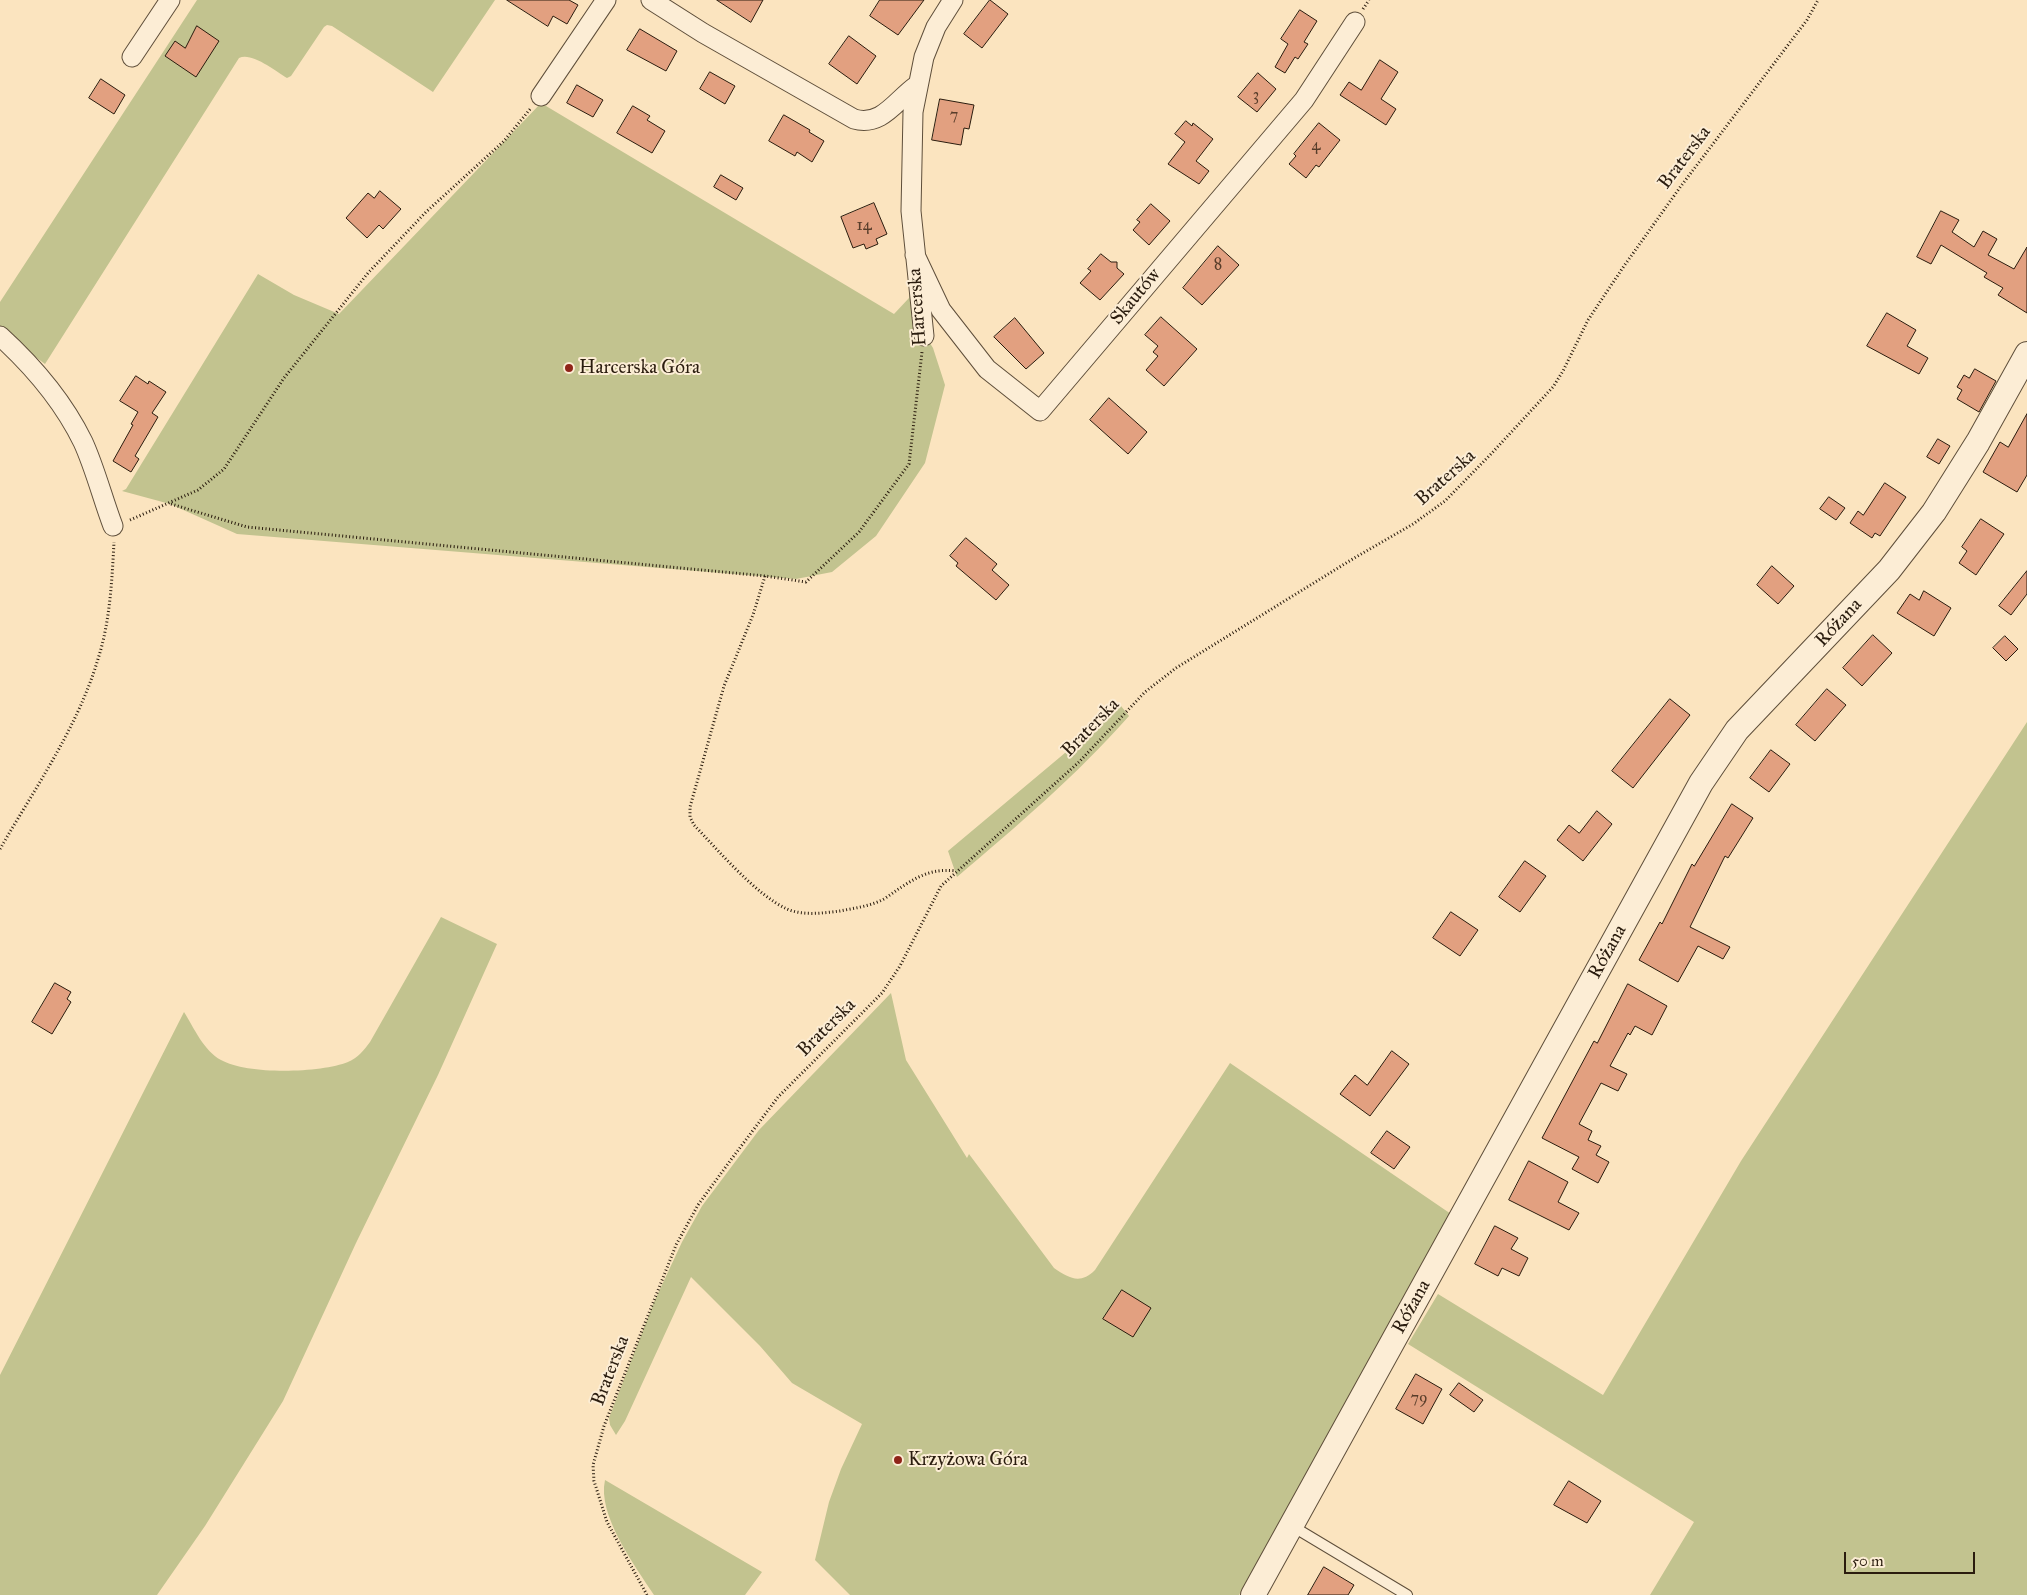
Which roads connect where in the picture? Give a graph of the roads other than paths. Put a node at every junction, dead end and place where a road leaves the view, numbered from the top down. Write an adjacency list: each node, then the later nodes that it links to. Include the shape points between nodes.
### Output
1 (170, 0): 6 (street)
2 (606, 0): 8 (street)
3 (651, 0): 7 (street, via 854,119 878,118)
4 (953, 0): 7 (street, Harcerska, via 936,27)
5 (1354, 22): 9 (street, Skautów, via 1304,100 1040,410 987,369 941,310)
6 (132, 57)
7 (916, 86): 9 (street, Harcerska, via 910,212)
8 (541, 96)
9 (915, 255): 11 (street, Harcerska)
10 (0, 336): 13 (street, via 31,365 64,408 84,444)
11 (924, 336)
12 (2027, 354): 14 (street, Różana, via 1934,512 1889,570 1737,730 1701,783)
13 (113, 526)
14 (1292, 1526): 15 (street, Różana); 16 (lane)
15 (1253, 1595)
16 (1407, 1595)

